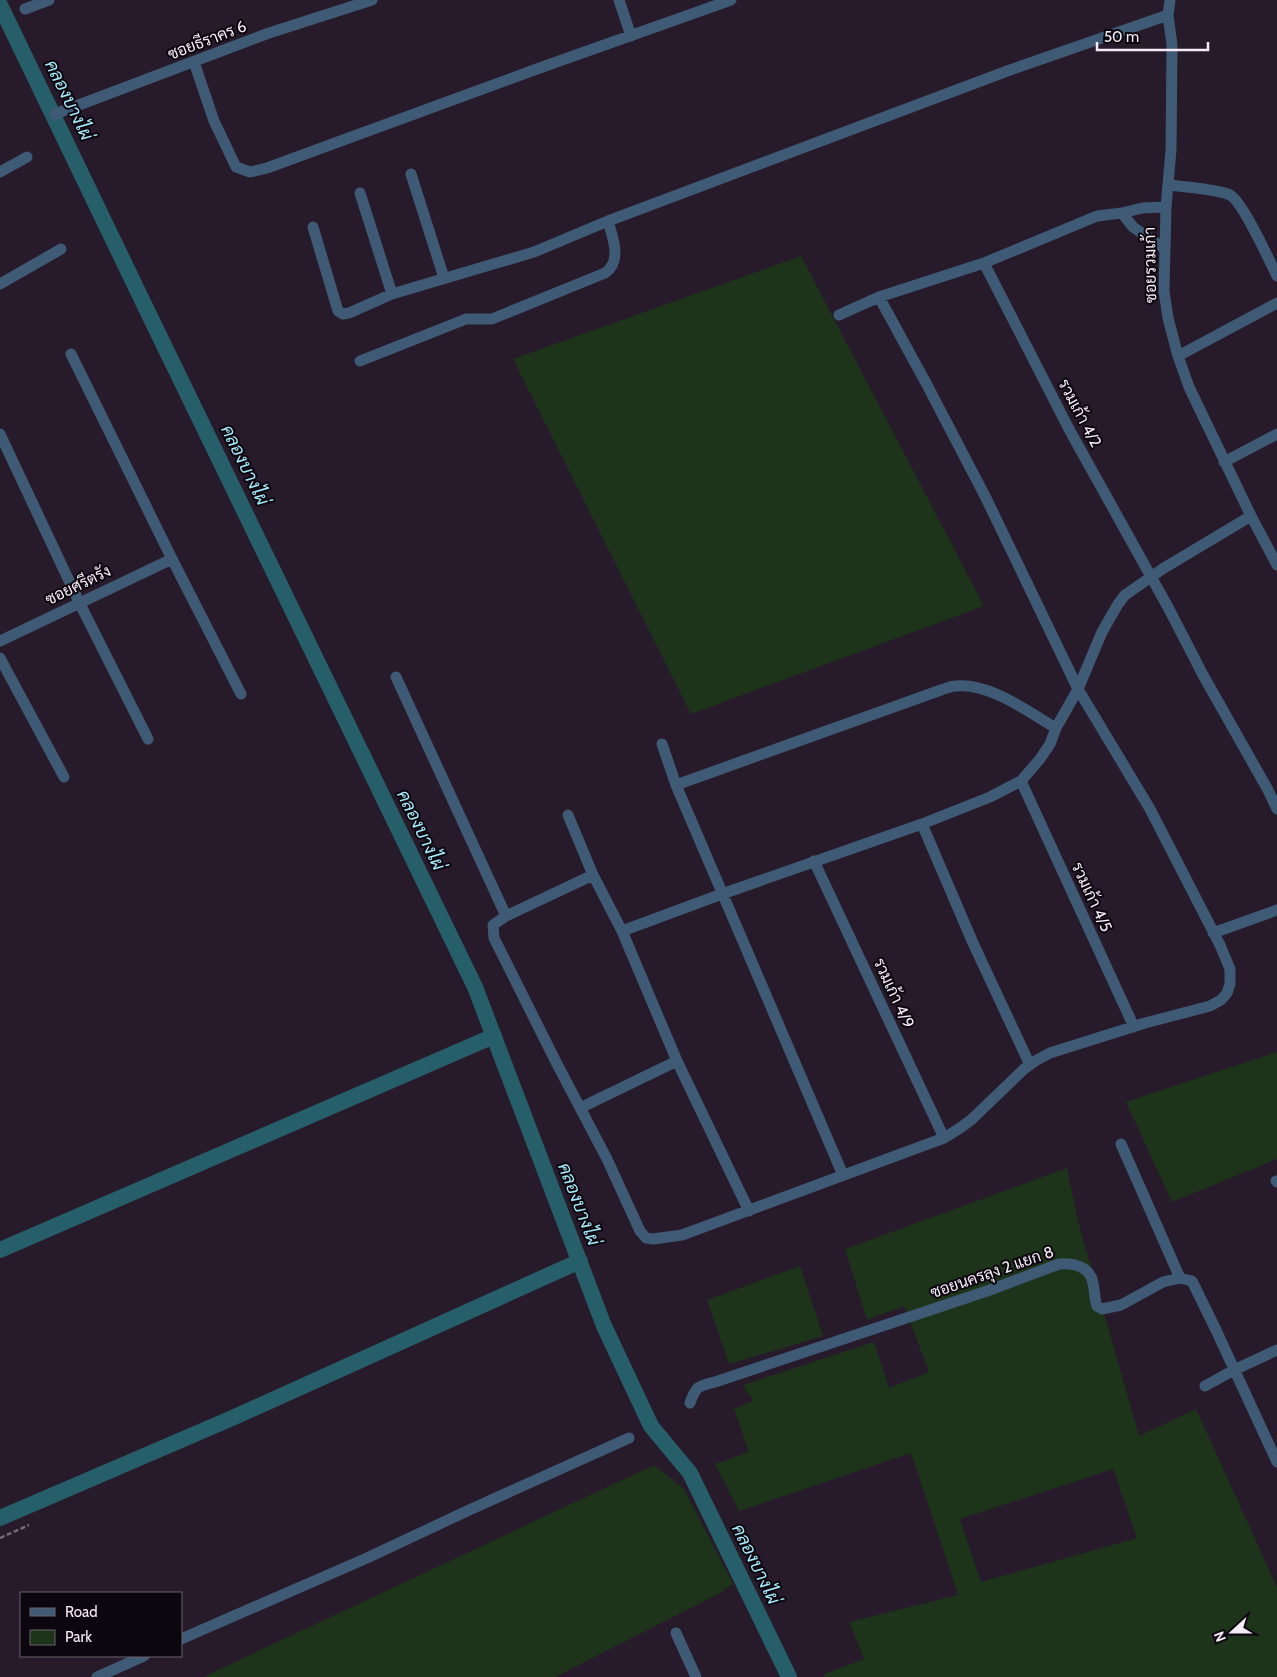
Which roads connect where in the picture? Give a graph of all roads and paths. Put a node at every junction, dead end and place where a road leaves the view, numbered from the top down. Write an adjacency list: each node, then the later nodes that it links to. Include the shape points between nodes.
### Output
1 (48, 0): 6 (street)
2 (372, 0): 9 (street, ซอยธีราคร 6, via 269,33)
3 (619, 0): 8 (street)
4 (731, 0): 8 (street)
5 (1170, 0): 7 (street, ซอยรวมเก้า)
6 (25, 9)
7 (1168, 15): 14 (street, ซอยรวมเก้า, via 1172,45); 18 (street, via 1010,70)
8 (631, 36): 9 (street, via 250,172 236,167 214,121)
9 (194, 62): 10 (street, ซอยธีราคร 6)
10 (56, 114)
11 (26, 157): 12 (street)
12 (0, 172)
13 (412, 174): 24 (street)
14 (1169, 185): 16 (street, ซอยรวมเก้า); 23 (street, via 1232,196 1247,217)
15 (360, 193): 26 (street)
16 (1166, 207): 17 (street); 21 (street, ซอยรวมเก้า)
17 (1122, 213): 21 (street, via 1133,227); 22 (street, via 1097,216)
18 (608, 220): 24 (street, via 534,252); 32 (street, via 615,258 606,273 492,319 466,319)
19 (313, 228): 26 (street, via 339,312 349,313)
20 (61, 249): 25 (street)
21 (1165, 249): 31 (street, ซอยรวมเก้า, via 1164,292)
22 (984, 263): 27 (street); 39 (street, รวมเก้า 4/2, via 1070,431)
23 (1277, 276)
24 (444, 278): 26 (street)
25 (0, 284)
26 (392, 294)
27 (879, 297): 29 (street); 44 (street, via 986,498)
28 (1277, 303): 31 (street)
29 (839, 315)
30 (71, 354): 37 (street)
31 (1178, 356): 35 (street, ซอยรวมเก้า)
32 (360, 361)
33 (0, 434): 40 (street)
34 (1277, 434): 35 (street)
35 (1224, 462): 36 (street, ซอยรวมเก้า)
36 (1251, 516): 38 (street, ซอยรวมเก้า); 39 (street)
37 (172, 559): 40 (street, ซอยศรีตรัง); 45 (street)
38 (1277, 565)
39 (1150, 576): 44 (street, via 1118,604 1102,632); 52 (street, รวมเก้า 4/2)
40 (79, 602): 41 (street, ซอยศรีตรัง); 47 (street)
41 (0, 641)
42 (0, 658): 49 (street)
43 (396, 677): 59 (street)
44 (1078, 689): 46 (street); 61 (street, via 1150,809)
45 (240, 694)
46 (1056, 728): 50 (street, via 1050,744); 51 (street, via 993,692 956,686)
47 (148, 739)
48 (662, 744): 51 (street)
49 (64, 776)
50 (1021, 781): 54 (street, via 990,798); 62 (street, รวมเก้า 4/5)
51 (676, 785): 57 (street)
52 (1277, 810)
53 (568, 815): 56 (street)
54 (922, 824): 55 (street); 64 (street)
55 (814, 861): 57 (street); 66 (street, รวมเก้า 4/9)
56 (594, 875): 59 (street); 60 (street)
57 (722, 894): 60 (street); 68 (street)
58 (1277, 910): 61 (street)
59 (506, 916): 65 (street, via 494,925 494,938)
60 (622, 931): 63 (street)
61 (1213, 933): 62 (street, via 1230,968 1230,984 1221,1000)
62 (1134, 1027): 64 (street, via 1050,1053)
63 (677, 1061): 65 (street); 69 (street)
64 (1030, 1065): 66 (street, via 971,1120)
65 (580, 1108): 69 (street, via 646,1238 682,1235)
66 (944, 1138): 68 (street)
67 (1121, 1144): 70 (street)
68 (843, 1175): 69 (street)
69 (749, 1211)
70 (1180, 1278): 72 (street, via 1192,1282); 74 (street, ซอยนครลุง 2 แยก 8, via 1163,1282 1121,1305 1102,1309 1097,1306 1093,1282 1087,1271 1070,1263 1059,1264 865,1333 701,1385 695,1389)
71 (1277, 1350): 72 (street)
72 (1234, 1370): 73 (street); 76 (street)
73 (1205, 1386)
74 (690, 1403)
75 (629, 1438): 80 (street)
76 (1277, 1462)
77 (29, 1525): 78 (path)
78 (0, 1538)
79 (676, 1633): 83 (street)
80 (182, 1639)
81 (142, 1657): 82 (street)
82 (98, 1677)
83 (696, 1677)

